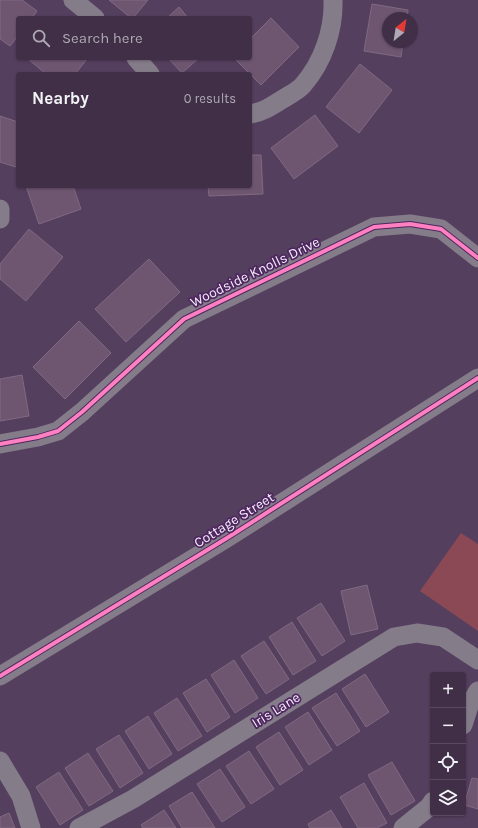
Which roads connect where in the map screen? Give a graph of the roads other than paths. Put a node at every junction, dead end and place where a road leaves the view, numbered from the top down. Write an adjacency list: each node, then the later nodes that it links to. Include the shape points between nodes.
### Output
1 (73, 0): 3 (street)
2 (332, 0): 6 (street, via 330,32 323,54 312,73 302,86 260,113)
3 (93, 16)
4 (138, 60): 5 (street)
5 (148, 72)
6 (252, 114)
7 (0, 209): 8 (street)
8 (0, 219)
9 (478, 258): 11 (street, Woodside Knolls Drive, via 441,229 410,224 374,227 184,319 58,431)
10 (478, 378): 13 (street, Cottage Street, via 227,538)
11 (0, 444)
12 (478, 660): 20 (street, Iris Lane, via 443,637 417,633 394,636 133,799)
13 (0, 676)
14 (478, 691): 15 (street)
15 (466, 716)
16 (0, 761): 19 (street, via 21,796)
17 (430, 806): 18 (street)
18 (422, 822): 21 (street)
19 (31, 828)
20 (80, 828)
21 (403, 828)

